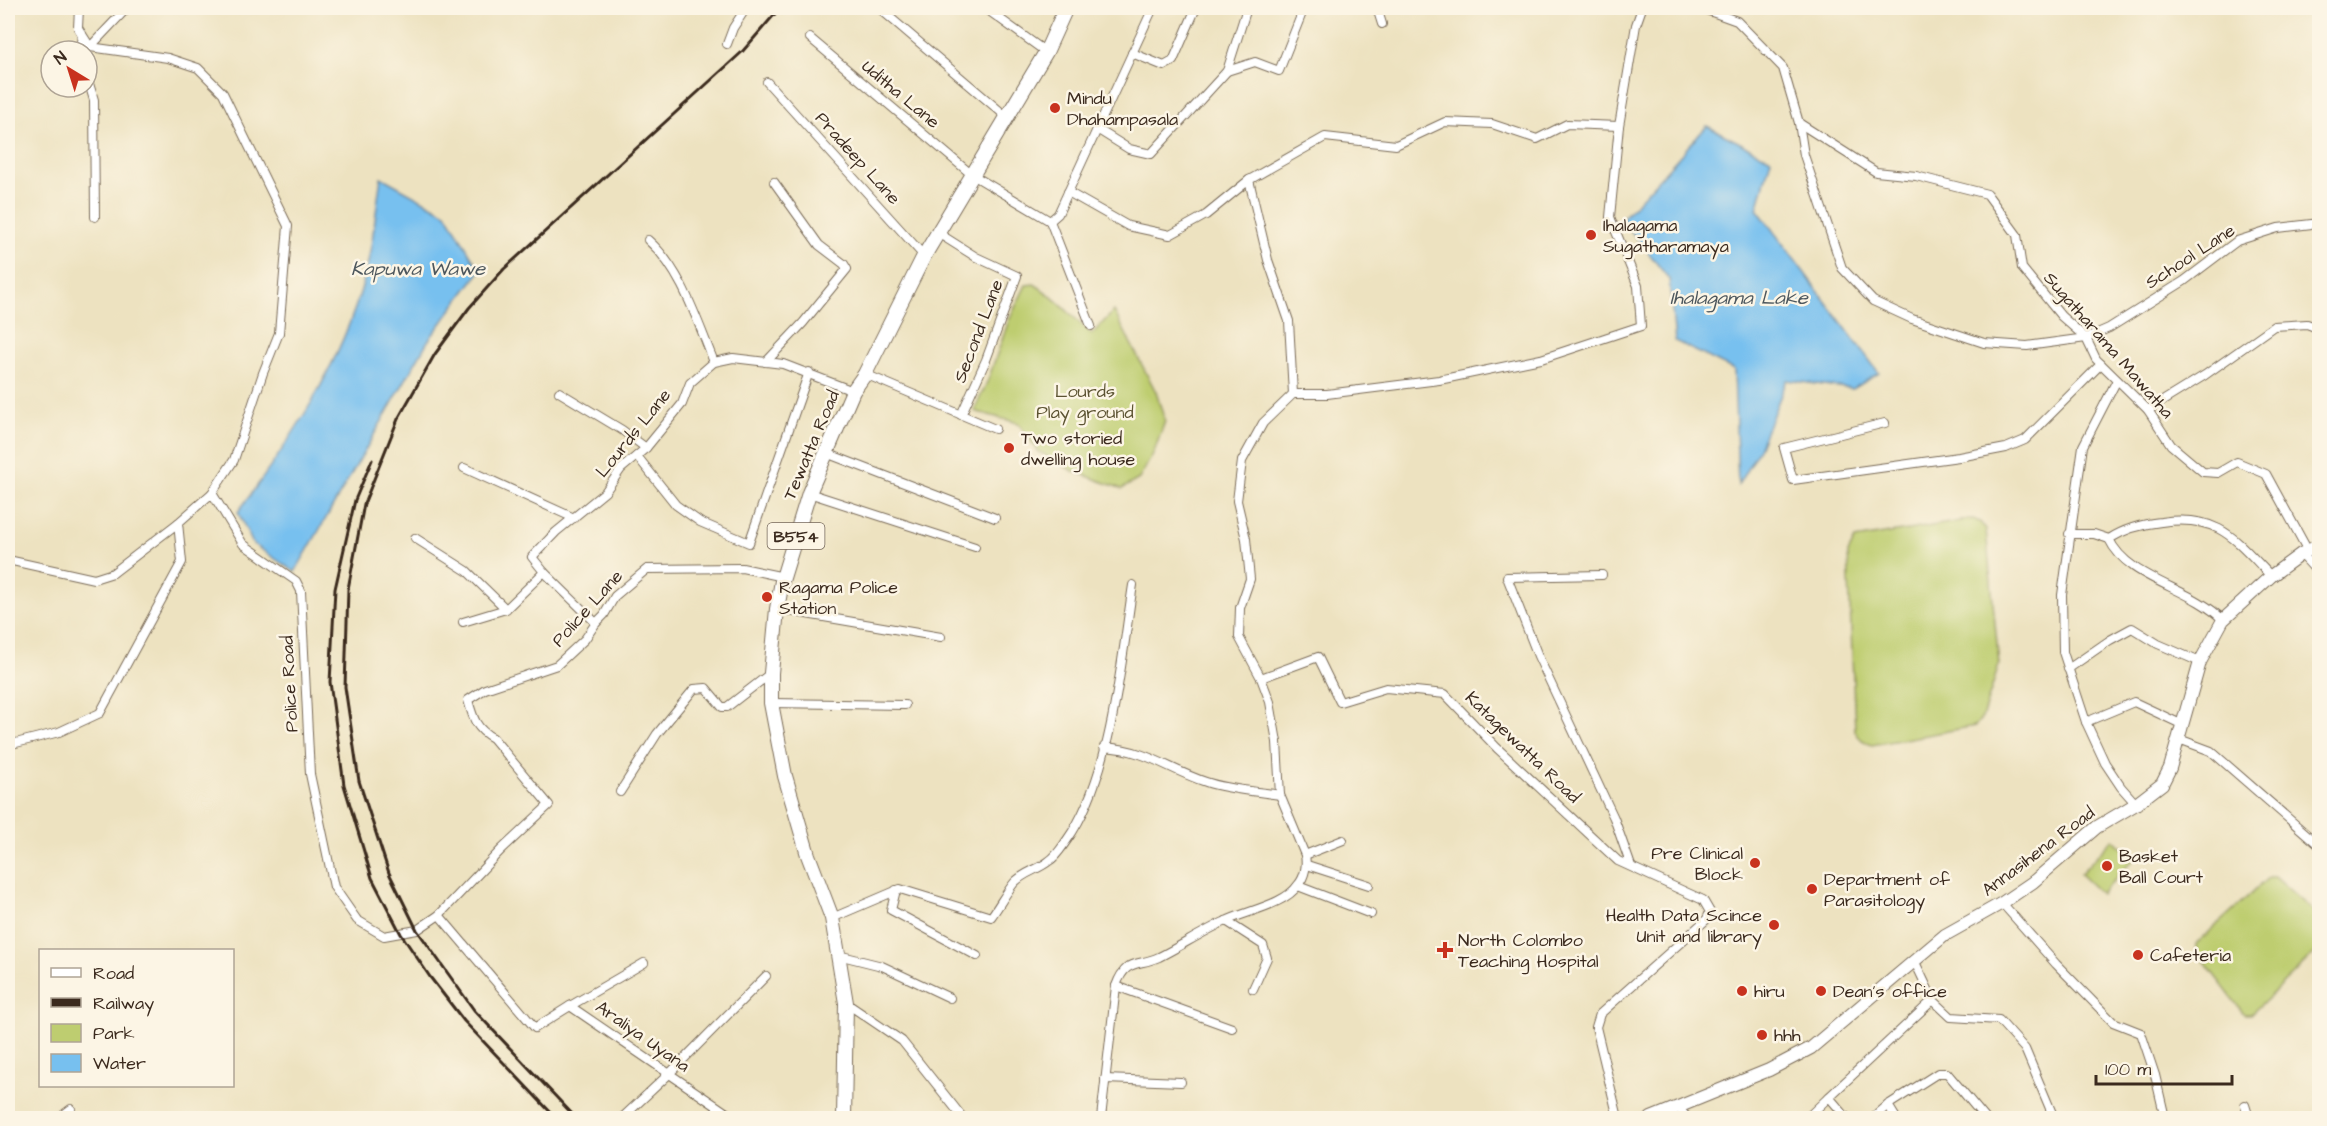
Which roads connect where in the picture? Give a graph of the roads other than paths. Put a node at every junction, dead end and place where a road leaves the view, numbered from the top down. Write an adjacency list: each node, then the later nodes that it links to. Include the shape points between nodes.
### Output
1 (77, 8): 15 (street)
2 (127, 8): 19 (street)
3 (746, 8): 20 (street)
4 (879, 8): 27 (street)
5 (985, 8): 22 (street)
6 (1066, 8): 22 (main road, Tewatta Road / B554)
7 (1153, 8): 23 (street)
8 (1196, 8): 23 (street, via 1173,61 1164,66)
9 (1247, 8): 24 (street)
10 (1304, 8): 24 (street, via 1279,70 1255,62)
11 (1377, 8): 14 (street)
12 (1642, 8): 29 (street)
13 (1701, 8): 28 (street, via 1737,21 1783,68)
14 (1382, 24)
15 (82, 34): 17 (street); 18 (street)
16 (810, 38): 31 (street, Uditha Lane)
17 (82, 39)
18 (85, 39)
19 (98, 39)
20 (727, 44)
21 (99, 48): 61 (street, via 168,58 198,68 223,93 288,226 279,333 234,460)
22 (1046, 52): 27 (main road, Tewatta Road / B554)
23 (1132, 53): 30 (street)
24 (1227, 71): 30 (street, via 1151,154 1130,149)
25 (767, 82): 40 (street, Pradeep Lane)
26 (94, 99): 35 (street)
27 (1008, 118): 31 (main road, Tewatta Road / B554)
28 (1799, 123): 43 (street, Sugatharama Mawatha, via 1876,172 1916,176 1988,194 2017,235 2022,268 2061,316); 43 (street, School Lane, via 1804,154 1842,268 1873,301 1984,344 2027,346)
29 (1619, 126): 32 (street, via 1567,124 1537,139 1492,124 1445,122 1396,146 1325,137); 52 (street, via 1610,217 1638,286 1641,326 1541,359 1439,380 1327,394)
30 (1097, 129): 34 (street)
31 (971, 174): 36 (street, Uditha Lane); 38 (main road, Tewatta Road / B554)
32 (1249, 180): 34 (street, via 1206,215 1170,235 1128,226); 52 (street, via 1268,260 1289,321)
33 (774, 182): 45 (street, via 819,245 847,269)
34 (1068, 192): 36 (street, via 1058,214)
35 (95, 217)
36 (1050, 221): 41 (street)
37 (2319, 223): 43 (street, School Lane, via 2278,228 2237,241 2184,281)
38 (938, 233): 40 (main road, Tewatta Road / B554); 54 (street, Second Lane, via 1017,276)
39 (648, 240): 44 (street, via 663,253 678,280)
40 (924, 256): 48 (main road, Tewatta Road / B554)
41 (1091, 326)
42 (2319, 329): 53 (street, via 2307,324 2274,326)
43 (2086, 338): 46 (street, Sugatharama Mawatha)
44 (714, 362): 45 (street, via 733,358); 57 (street, Lourds Lane, via 690,382 682,404)
45 (766, 362): 47 (street)
46 (2101, 364): 49 (street, Sugatharama Mawatha); 55 (street, via 2025,440 2006,448 1793,480 1784,448)
47 (809, 372): 50 (street); 59 (street, via 749,543 700,522 676,505)
48 (865, 375): 50 (main road, Tewatta Road / B554); 54 (street)
49 (2116, 380): 53 (street, Sugatharama Mawatha); 66 (street, via 2083,446)
50 (854, 391): 58 (main road, Tewatta Road / B554)
51 (559, 392): 57 (street)
52 (1293, 394): 87 (street, via 1263,423 1242,461 1237,501 1250,579 1240,608 1239,637)
53 (2148, 410): 70 (street, Sugatharama Mawatha, via 2171,445 2203,472 2218,473 2237,462 2266,474)
54 (961, 415): 56 (street)
55 (1885, 423)
56 (995, 429)
57 (646, 448): 59 (street, Lourds Lane)
58 (826, 453): 62 (main road, Tewatta Road / B554); 64 (street)
59 (637, 456): 63 (street, Lourds Lane, via 621,469 605,492)
60 (464, 468): 63 (street)
61 (212, 493): 65 (street); 109 (street, Police Road, via 243,544 296,581 301,591 310,774 334,887 357,920 384,936 417,930)
62 (809, 493): 69 (street); 76 (main road, Tewatta Road / B554)
63 (574, 518): 72 (street, Lourds Lane, via 532,557)
64 (995, 518)
65 (178, 523): 71 (street, via 113,573 94,579); 94 (street, via 182,562 100,713 59,732)
66 (2070, 534): 68 (street, via 2094,534); 85 (street, via 2062,595 2062,652)
67 (415, 538): 78 (street, via 467,571)
68 (2109, 539): 75 (street, via 2141,524 2205,521 2234,537); 80 (street, via 2115,552 2132,566 2211,607)
69 (975, 547)
70 (2309, 550): 74 (street); 75 (street, Annasihena Road)
71 (8, 560)
72 (544, 572): 78 (street); 82 (street)
73 (1602, 575): 103 (street, via 1507,577 1614,818)
74 (2319, 575)
75 (2271, 576): 80 (street, Annasihena Road)
76 (784, 577): 79 (main road, Tewatta Road / B554); 82 (street, Police Lane, via 742,568 647,569 615,597)
77 (1133, 585): 95 (street)
78 (506, 609): 81 (street)
79 (777, 609): 83 (street); 86 (main road, Tewatta Road / B554)
80 (2223, 620): 84 (street, Annasihena Road)
81 (463, 622)
82 (596, 623): 92 (street, Police Lane, via 557,665 485,689 468,700 475,723)
83 (941, 637)
84 (2199, 662): 85 (street, via 2132,628); 91 (street, Annasihena Road)
85 (2068, 669): 90 (street)
86 (771, 673): 88 (main road, Tewatta Road / B554); 96 (street, via 727,707 722,707 705,688 694,689 657,734)
87 (1261, 678): 97 (street, via 1277,742); 103 (street, Katagewatta Road, via 1318,657 1340,702 1386,688 1445,694 1618,861)
88 (771, 703): 89 (street); 110 (main road, Tewatta Road / B554, via 785,776)
89 (905, 705)
90 (2086, 722): 91 (street, via 2134,702); 98 (street, via 2104,763)
91 (2183, 725): 93 (street, Annasihena Road)
92 (493, 738): 109 (street, Police Road, via 549,805)
93 (2179, 739): 98 (street, Annasihena Road, via 2162,784); 100 (street, via 2211,751)
94 (8, 745)
95 (1104, 747): 97 (street, via 1145,754 1206,782); 106 (street, via 1092,791 1068,838 1050,861 1014,883 991,917)
96 (620, 792)
97 (1280, 795): 101 (street)
98 (2136, 804): 107 (street, Annasihena Road, via 2097,827)
99 (1343, 840): 101 (street)
100 (2319, 846)
101 (1305, 855): 102 (street)
102 (1306, 865): 104 (street); 105 (street)
103 (1631, 866): 138 (street, Katagewatta Road, via 1703,900 1710,912 1707,919 1600,1014 1596,1027)
104 (1369, 885)
105 (1298, 886): 108 (street); 111 (street, via 1284,898)
106 (896, 890): 110 (street); 113 (street, via 891,910)
107 (2002, 903): 114 (street, Annasihena Road, via 1945,935); 147 (street, via 2113,1022 2141,1034)
108 (1371, 914)
109 (439, 915): 122 (street, Araliya Uyana, via 535,1028)
110 (832, 918): 112 (main road, Tewatta Road / B554)
111 (1226, 921): 117 (street, via 1156,958 1132,965 1121,972); 118 (street, via 1263,945 1267,958)
112 (838, 955): 119 (street, via 882,966); 121 (main road, Tewatta Road / B554)
113 (977, 956)
114 (1914, 960): 120 (street); 131 (street, Annasihena Road, via 1811,1048)
115 (644, 963): 122 (street)
116 (765, 976): 124 (street)
117 (1116, 986): 123 (street); 125 (street)
118 (1253, 989)
119 (950, 998)
120 (1933, 1000): 127 (street); 146 (street, via 1951,1017 1999,1020 2025,1049)
121 (846, 1003): 135 (main road, Tewatta Road / B554); 136 (street, via 902,1041)
122 (570, 1006): 124 (street, Araliya Uyana)
123 (1232, 1028)
124 (669, 1074): 132 (street); 134 (street, Araliya Uyana)
125 (1106, 1079): 126 (street); 137 (street)
126 (1181, 1082)
127 (1829, 1097): 141 (street); 142 (street)
128 (1888, 1105): 143 (street); 144 (street); 145 (street, via 1938,1073 1947,1073)
129 (2245, 1105): 148 (street)
130 (71, 1109): 133 (street)
131 (1679, 1109): 139 (street, Annasihena Road); 140 (street)
132 (622, 1118)
133 (59, 1119)
134 (734, 1119)
135 (844, 1119)
136 (963, 1119)
137 (1101, 1119)
138 (1618, 1119)
139 (1652, 1119)
140 (1688, 1119)
141 (1807, 1119)
142 (1847, 1119)
143 (1873, 1119)
144 (1896, 1119)
145 (1984, 1119)
146 (2054, 1119)
147 (2165, 1119)
148 (2249, 1119)

